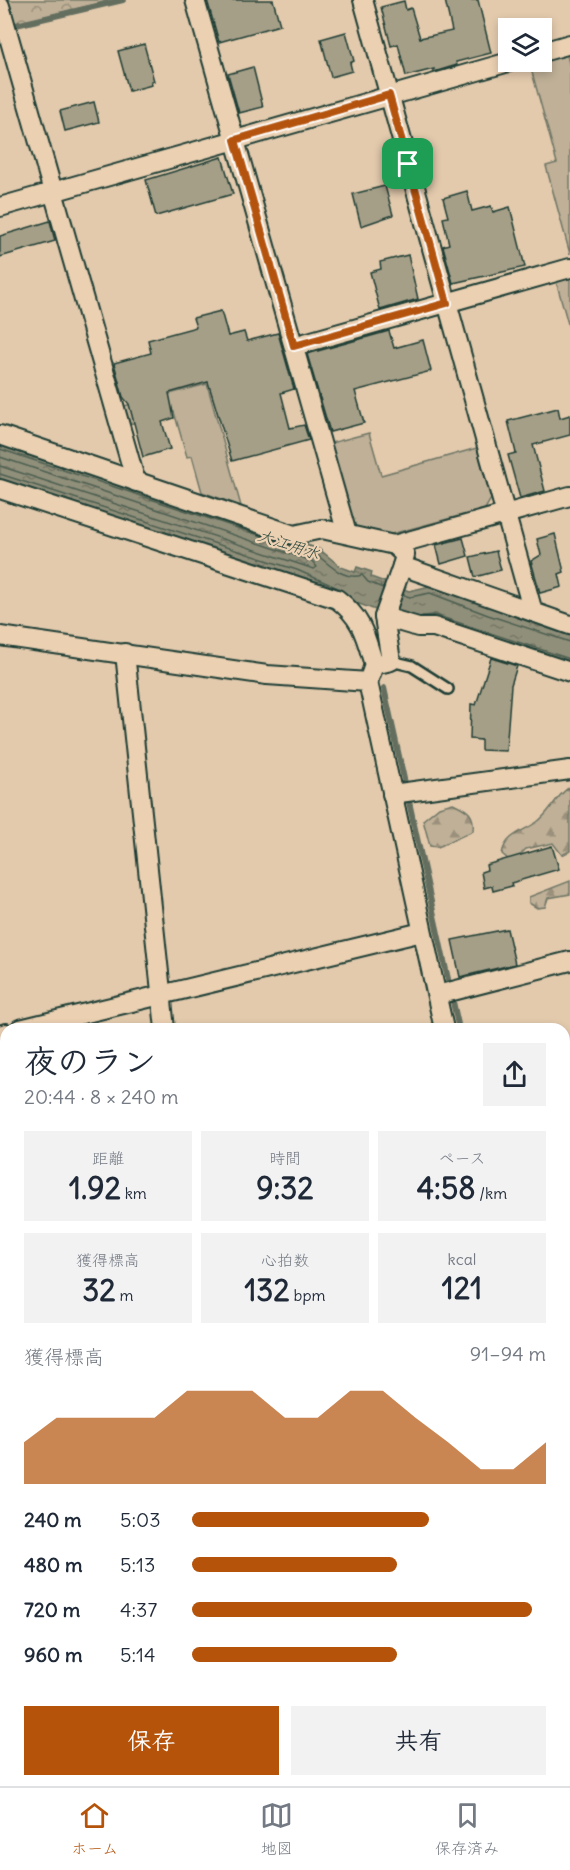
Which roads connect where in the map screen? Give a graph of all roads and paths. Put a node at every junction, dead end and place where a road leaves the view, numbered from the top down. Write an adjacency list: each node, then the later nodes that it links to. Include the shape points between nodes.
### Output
1 (195, 0): 8 (street)
2 (363, 0): 7 (street)
3 (0, 6): 9 (street)
4 (570, 44): 5 (street)
5 (552, 49)
6 (498, 65): 7 (street)
7 (389, 95): 8 (street); 12 (street)
8 (235, 140): 9 (street); 13 (street)
9 (53, 192): 10 (street); 15 (street)
10 (0, 207)
11 (570, 268): 12 (street)
12 (447, 303): 13 (street); 18 (street)
13 (294, 346): 19 (street)
14 (0, 435): 15 (street)
15 (136, 483): 19 (street, via 294,534 322,529)
16 (0, 489): 27 (street, via 337,599 354,612)
17 (570, 496): 18 (street)
18 (506, 514): 20 (street); 22 (street)
19 (347, 534): 20 (street)
20 (394, 545): 21 (street, via 405,555)
21 (399, 573): 22 (street); 23 (street)
22 (533, 612): 24 (street)
23 (384, 617): 27 (street); 28 (street, via 418,627 434,627)
24 (570, 625)
25 (0, 636): 26 (street)
26 (125, 653): 27 (street, via 267,675); 35 (street)
27 (378, 669): 29 (lane, via 412,666); 31 (street)
28 (570, 672)
29 (448, 689)
30 (570, 770): 31 (street)
31 (403, 793): 32 (street)
32 (422, 932): 34 (street); 35 (street)
33 (570, 961): 34 (street)
34 (447, 992): 38 (street)
35 (160, 995): 36 (street); 37 (street)
36 (45, 1023)
37 (164, 1023)
38 (444, 1023)

